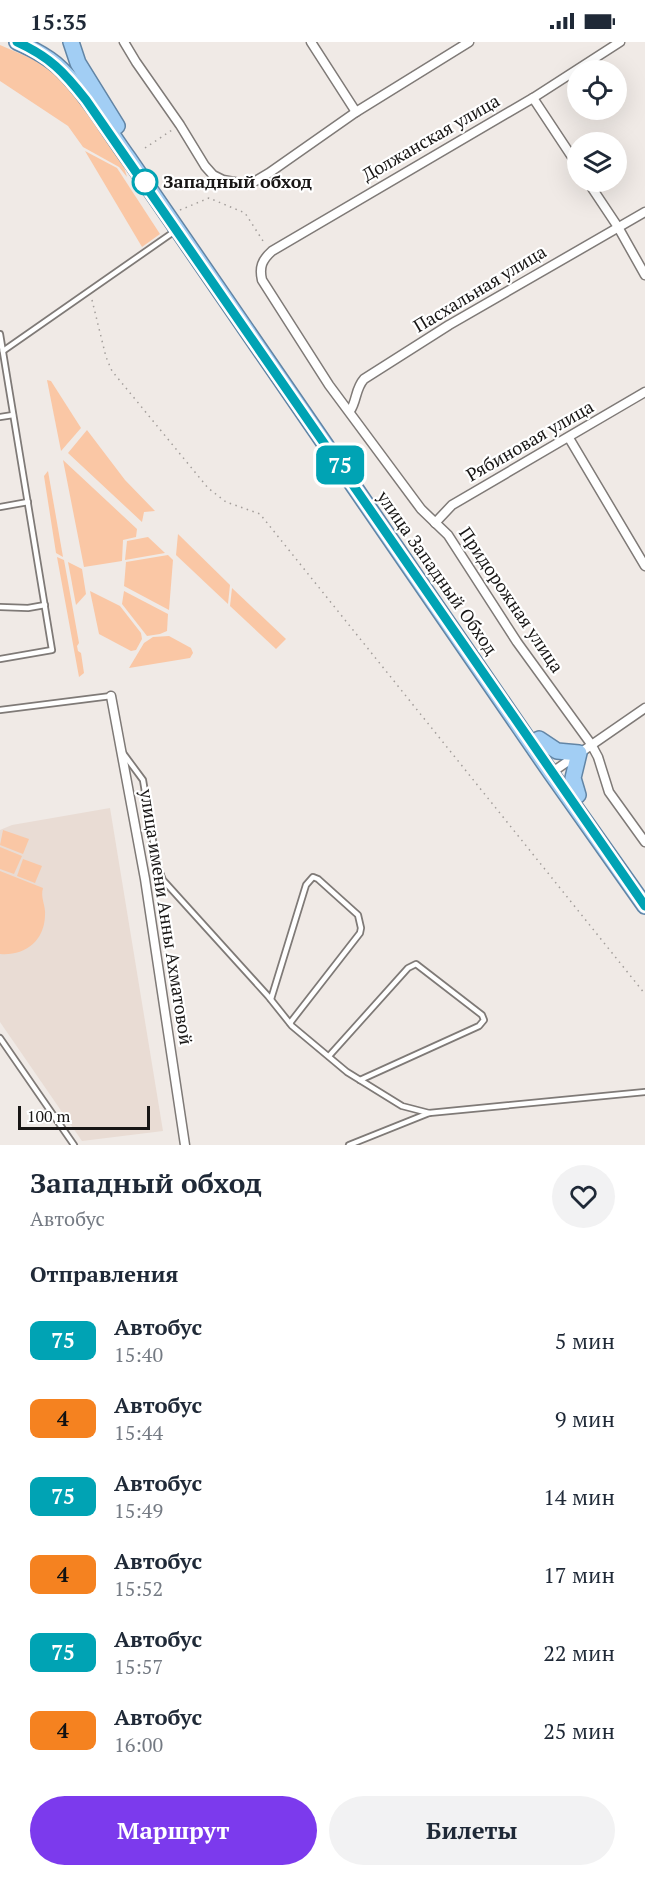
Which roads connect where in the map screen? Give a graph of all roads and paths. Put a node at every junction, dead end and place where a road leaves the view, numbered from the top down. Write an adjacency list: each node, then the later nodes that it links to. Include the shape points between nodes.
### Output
1 (17, 42): 16 (highway, улица Западный Обход, via 51,61 68,76)
2 (71, 42): 38 (highway, улица Западный Обход, via 82,71 115,124)
3 (124, 42): 9 (street)
4 (311, 42): 8 (street)
5 (469, 42): 8 (street)
6 (620, 42): 7 (street, Должанская улица)
7 (533, 98): 11 (street); 17 (street, Должанская улица)
8 (356, 112): 9 (street, via 269,173 245,184 213,175)
9 (180, 124): 10 (path)
10 (146, 148)
11 (567, 149)
12 (595, 192): 15 (street)
13 (180, 210): 17 (path, via 209,198 245,213)
14 (645, 212): 15 (street, Пасхальная улица)
15 (618, 227): 19 (street); 24 (street, Пасхальная улица, via 364,379)
16 (177, 229): 22 (lane); 41 (highway, улица Западный Обход)
17 (270, 252): 18 (street, Должанская улица)
18 (261, 264): 24 (street, Придорожная улица, via 262,280)
19 (645, 275)
20 (92, 300): 46 (path, via 112,371 208,488 226,502 260,514)
21 (0, 334): 22 (lane)
22 (3, 351): 25 (lane)
23 (645, 393): 27 (street, Рябиновая улица)
24 (350, 411): 30 (street, Придорожная улица)
25 (13, 415): 26 (lane); 28 (lane)
26 (0, 417)
27 (568, 438): 30 (street, Рябиновая улица, via 452,505); 31 (street)
28 (28, 502): 29 (lane); 32 (lane)
29 (0, 507)
30 (435, 523): 39 (street, Придорожная улица, via 448,535)
31 (645, 566)
32 (45, 605): 33 (lane); 34 (lane, via 52,650)
33 (0, 607)
34 (0, 659)
35 (111, 696): 37 (lane); 40 (street, улица имени Анны Ахматовой)
36 (645, 708): 39 (street)
37 (0, 710)
38 (538, 739): 39 (highway, via 557,751); 41 (highway, улица Западный Обход)
39 (585, 749): 41 (street); 42 (highway, via 573,778); 43 (street, Придорожная улица, via 598,757 609,792)
40 (122, 751): 47 (lane, via 143,780 156,865 164,880); 55 (street, улица имени Анны Ахматовой)
41 (555, 770): 42 (highway, улица Западный Обход); 45 (highway, улица Западный Обход)
42 (578, 795): 44 (highway, улица Западный Обход)
43 (645, 842)
44 (645, 889)
45 (645, 906)
46 (645, 994)
47 (271, 999): 48 (lane); 48 (lane, via 306,885 313,877 358,915 361,928)
48 (290, 1023): 50 (lane)
49 (0, 1038): 54 (lane)
50 (329, 1056): 51 (lane); 51 (lane, via 408,968 416,964 482,1015 484,1020 479,1026)
51 (360, 1080): 53 (lane, via 402,1106)
52 (645, 1092): 53 (lane)
53 (429, 1113): 56 (lane)
54 (74, 1145)
55 (185, 1145)
56 (349, 1145)

